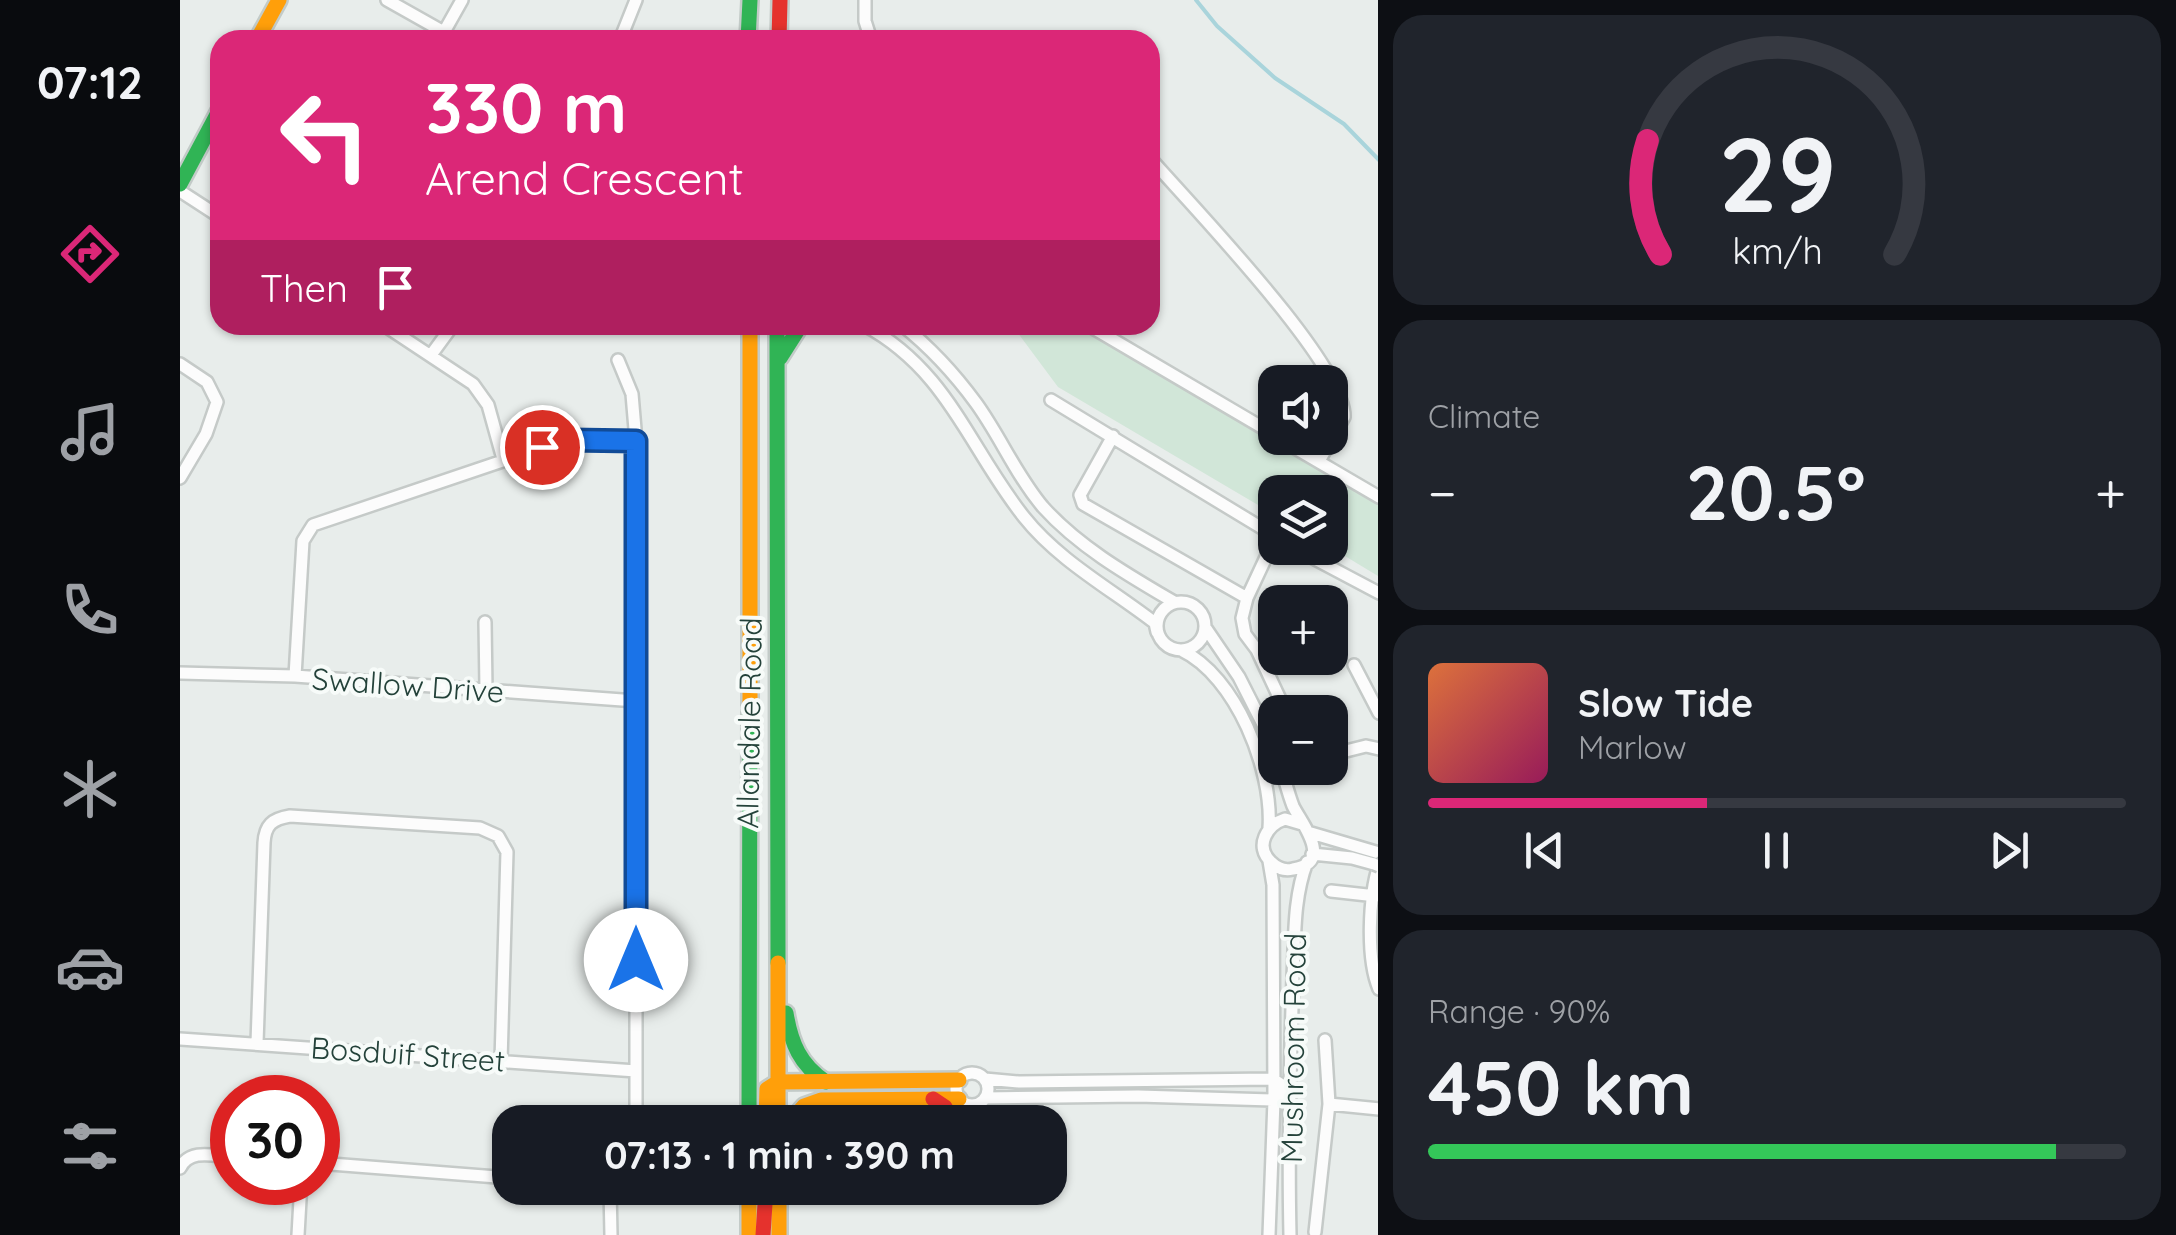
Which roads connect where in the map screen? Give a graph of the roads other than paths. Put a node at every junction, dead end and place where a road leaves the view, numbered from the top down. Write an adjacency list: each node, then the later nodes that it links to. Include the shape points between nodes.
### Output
1 (279, 0): 8 (main road)
2 (386, 0): 9 (street)
3 (462, 0): 10 (street)
4 (636, 0): 11 (street)
5 (750, 0): 12 (main road)
6 (780, 0): 13 (main road)
7 (866, 0): 14 (street)
8 (262, 30)
9 (440, 30)
10 (445, 30)
11 (624, 30)
12 (748, 30)
13 (779, 30)
14 (868, 30)
15 (210, 128): 17 (main road)
16 (1160, 169): 38 (street, via 1287,314 1340,394 1344,417)
17 (180, 184)
18 (180, 192): 19 (street)
19 (210, 211)
20 (400, 335): 28 (street)
21 (446, 335): 28 (street)
22 (749, 335): 88 (main road, Allandale Road)
23 (777, 335): 30 (main road, Allandale Road)
24 (795, 335): 30 (main road)
25 (881, 335): 49 (street, via 938,385 1038,533 1155,623)
26 (914, 335): 46 (street, via 978,405 1044,508 1108,561)
27 (1105, 335): 33 (street)
28 (431, 355): 37 (street, via 480,392)
29 (618, 360): 35 (street, via 632,394)
30 (778, 362): 69 (main road, Allandale Road)
31 (180, 364): 39 (street, via 212,387 217,402)
32 (1051, 400): 34 (street)
33 (1258, 425)
34 (1113, 436): 41 (street); 45 (street, via 1080,495 1083,504)
35 (636, 441): 37 (street, via 570,440); 56 (street)
36 (1309, 455): 38 (street)
37 (504, 459): 53 (street, via 307,530)
38 (1319, 461): 40 (street)
39 (180, 478)
40 (1378, 496)
41 (1258, 526)
42 (1262, 565): 45 (street)
43 (1326, 565): 44 (street)
44 (1378, 593)
45 (1247, 598): 55 (street, via 1245,634)
46 (1174, 602): 48 (street, via 1193,604); 49 (street, via 1160,614)
47 (485, 622): 54 (street)
48 (1205, 626): 50 (street, via 1198,643); 58 (street)
49 (1157, 632): 50 (street)
50 (1181, 650): 62 (street, via 1211,671 1243,722 1269,792)
51 (1354, 665): 57 (street)
52 (180, 673): 53 (street, Swallow Drive)
53 (295, 676): 54 (street, Swallow Drive)
54 (486, 689): 56 (street, Swallow Drive)
55 (1278, 695)
56 (636, 701): 75 (street)
57 (1378, 713)
58 (1258, 714)
59 (1378, 749): 60 (street)
60 (1348, 750)
61 (1288, 785): 63 (street)
62 (1269, 828): 63 (street, via 1285,820); 65 (street, via 1263,845)
63 (1307, 828): 64 (street); 66 (street)
64 (1309, 858): 65 (street, via 1285,870); 66 (street); 81 (street, Mushroom Road, via 1296,912)
65 (1269, 861): 77 (street, Mushroom Road)
66 (1378, 862): 68 (street)
67 (1331, 891): 68 (street)
68 (1375, 895): 70 (street)
69 (777, 968): 79 (main road, Allandale Road); 80 (main road, via 795,1052)
70 (1378, 988)
71 (180, 1039): 73 (street, Bosduif Street)
72 (1324, 1040): 86 (street)
73 (256, 1043): 74 (street, Bosduif Street); 74 (street, via 264,834 272,822 290,816 480,828 498,836 507,852)
74 (501, 1061): 75 (street, Bosduif Street)
75 (636, 1071): 87 (street)
76 (985, 1079): 77 (street); 78 (street, via 972,1073); 83 (street)
77 (1273, 1079): 81 (street); 85 (street, Mushroom Road)
78 (959, 1080): 80 (main road); 82 (street)
79 (778, 1082): 80 (main road); 89 (main road, via 767,1089); 90 (main road, Allandale Road)
80 (827, 1082)
81 (1290, 1090): 85 (street); 110 (street, Mushroom Road)
82 (958, 1098): 83 (street, via 971,1104); 84 (main road)
83 (985, 1098): 85 (street)
84 (933, 1099): 91 (main road); 92 (main road)
85 (1274, 1100): 109 (street, Mushroom Road)
86 (1329, 1104): 93 (street); 103 (street)
87 (636, 1105)
88 (750, 1105)
89 (767, 1105)
90 (778, 1105)
91 (807, 1105)
92 (942, 1105)
93 (1378, 1109)
94 (210, 1155): 95 (street)
95 (182, 1164)
96 (340, 1166): 97 (street)
97 (492, 1177)
98 (300, 1205): 104 (street)
99 (610, 1205): 105 (street)
100 (749, 1205): 106 (main road)
101 (765, 1205): 107 (main road)
102 (779, 1205): 108 (main road)
103 (1315, 1232)
104 (298, 1235)
105 (611, 1235)
106 (749, 1235)
107 (764, 1235)
108 (779, 1235)
109 (1268, 1235)
110 (1290, 1235)

